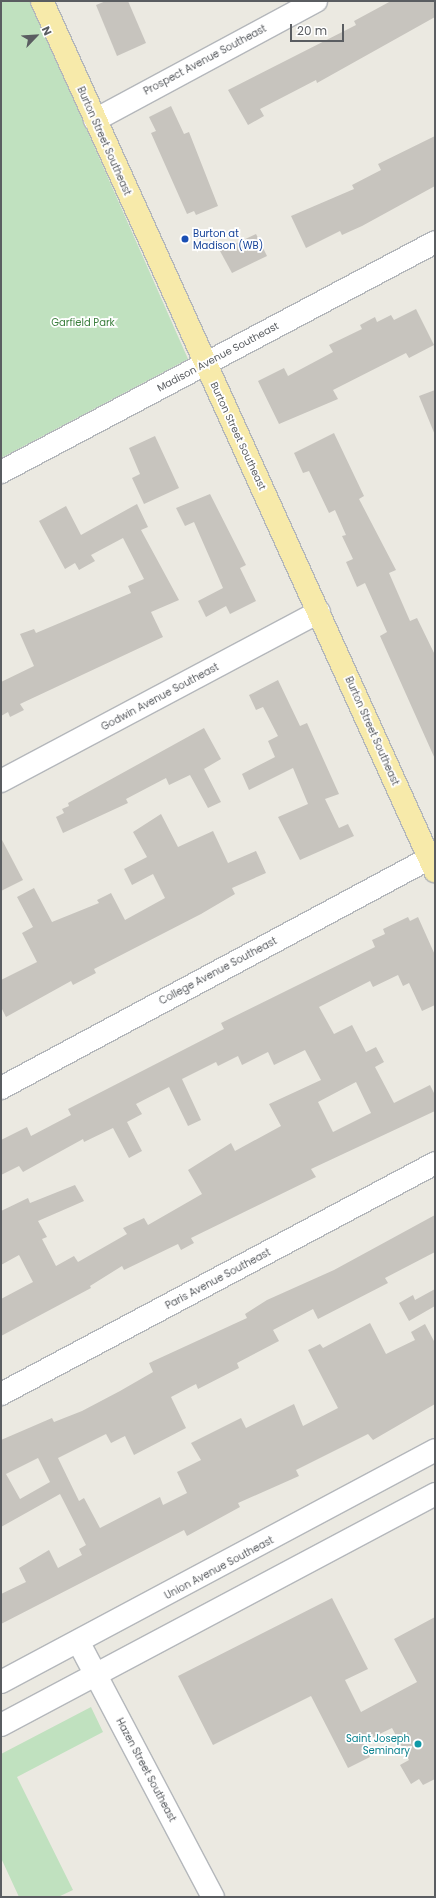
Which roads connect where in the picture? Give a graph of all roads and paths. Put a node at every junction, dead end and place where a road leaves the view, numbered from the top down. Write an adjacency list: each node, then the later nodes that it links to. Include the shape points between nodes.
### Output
1 (42, 1): 3 (main road, Burton Street Southeast)
2 (316, 1): 3 (street, Prospect Avenue Southeast)
3 (95, 120): 5 (main road, Burton Street Southeast)
4 (434, 247): 5 (street, Madison Avenue Southeast)
5 (204, 364): 6 (street, Madison Avenue Southeast); 7 (main road, Burton Street Southeast)
6 (1, 472)
7 (319, 612): 8 (street, Godwin Avenue Southeast); 9 (main road, Burton Street Southeast)
8 (1, 781)
9 (433, 861): 10 (street, College Avenue Southeast)
10 (1, 1088)
11 (435, 1163): 12 (street, Paris Avenue Southeast)
12 (1, 1394)
13 (435, 1450): 15 (street, Union Avenue Southeast)
14 (435, 1494): 16 (street)
15 (302, 1524): 16 (street); 17 (street, Union Avenue Southeast)
16 (317, 1555): 18 (street)
17 (79, 1643): 18 (street, Hazen Street Southeast); 19 (street, Union Avenue Southeast)
18 (95, 1674): 20 (street); 21 (street, Hazen Street Southeast)
19 (1, 1682)
20 (1, 1725)
21 (213, 1897)

